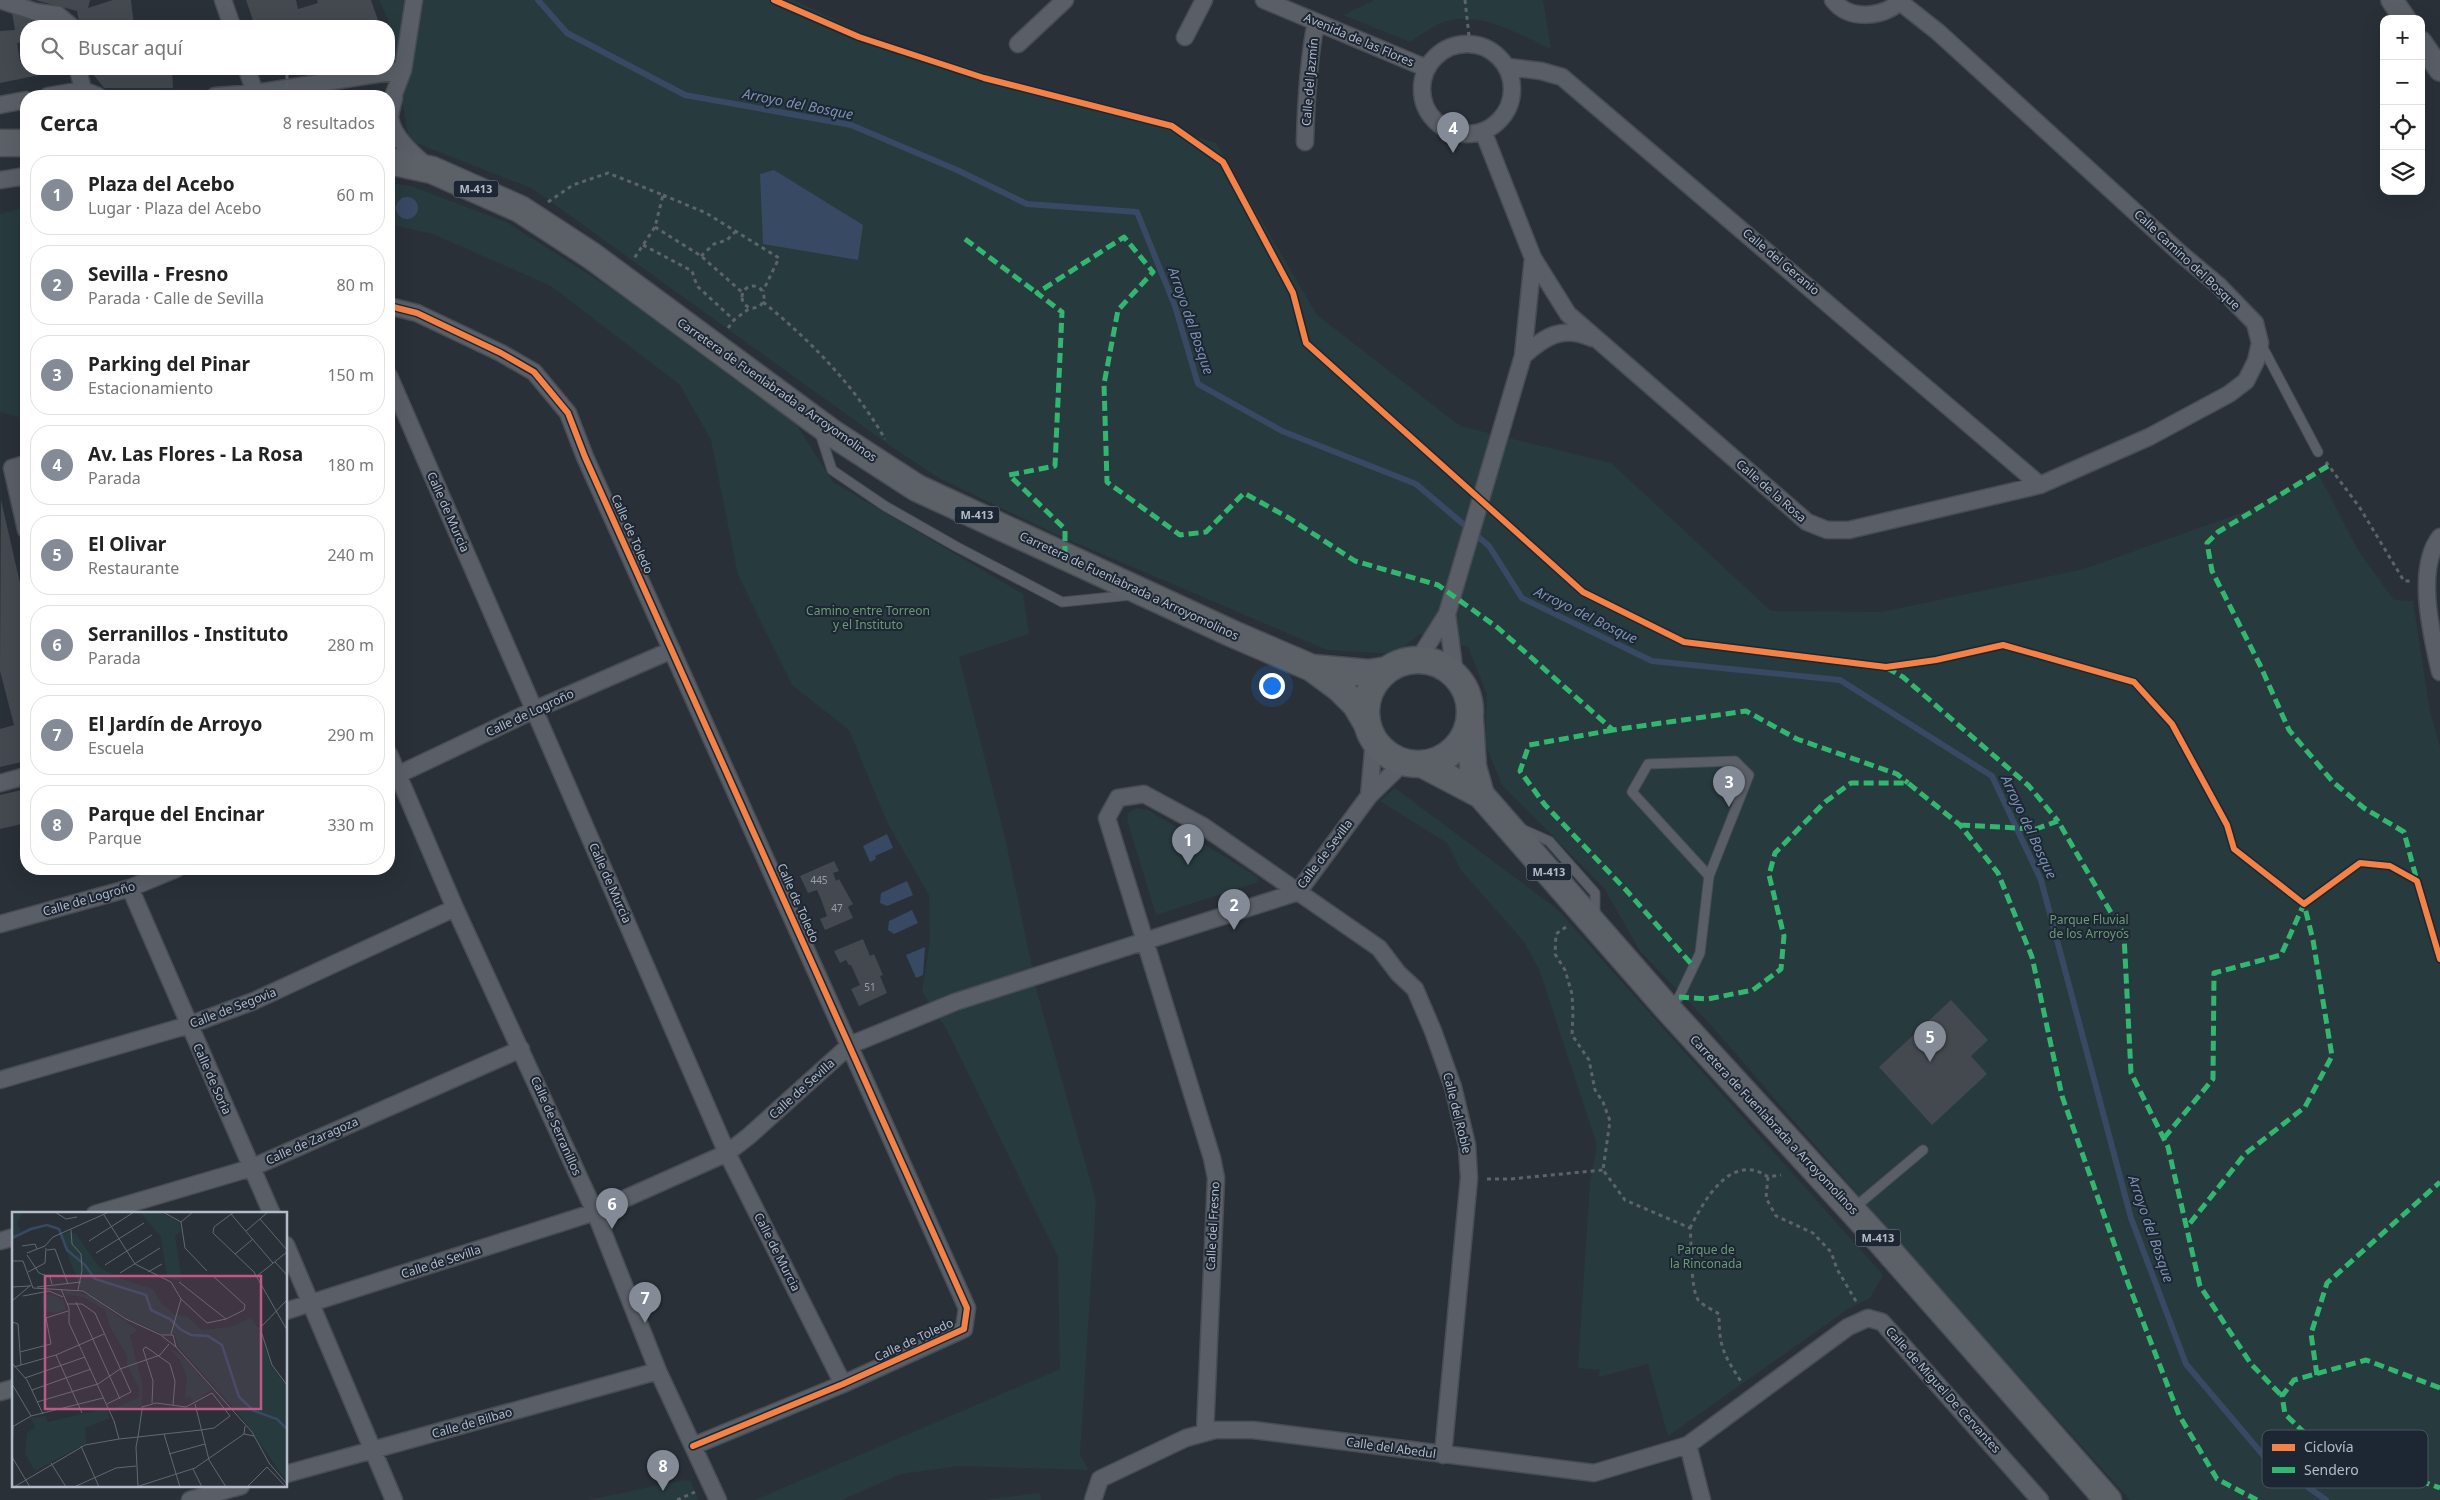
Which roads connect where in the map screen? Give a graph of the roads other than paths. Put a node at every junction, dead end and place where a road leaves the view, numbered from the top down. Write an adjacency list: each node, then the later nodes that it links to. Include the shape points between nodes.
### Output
1 (0, 0): 9 (street, via 36,12 58,15)
2 (223, 0): 10 (street)
3 (414, 0): 20 (street)
4 (1065, 0): 13 (street)
5 (1204, 0): 12 (street)
6 (1264, 0): 11 (street, Avenida de las Flores)
7 (1833, 0): 8 (street, via 1851,12 1867,15 1890,10)
8 (1901, 1): 41 (street, Calle Camino del Bosque, via 2218,284 2255,324)
9 (63, 20)
10 (230, 20)
11 (1316, 22): 16 (street, Avenida de las Flores); 31 (street, Calle del Jazmín, via 1306,98)
12 (1185, 37)
13 (1018, 44)
14 (2425, 48): 17 (street)
15 (1508, 67): 16 (street, via 1497,54 1482,46 1458,44 1442,51); 30 (street, via 1513,83 1512,100 1506,114 1494,126); 47 (street, Calle del Geranio, via 1562,77)
16 (1426, 68): 30 (street, via 1421,92 1435,121 1452,132)
17 (2440, 70)
18 (81, 75): 21 (street)
19 (249, 75): 22 (street)
20 (400, 76): 23 (street); 24 (street); 25 (street); 26 (street)
21 (89, 90)
22 (254, 90)
23 (281, 90)
24 (386, 90)
25 (395, 90)
26 (395, 97)
27 (20, 101): 28 (street)
28 (0, 105)
29 (395, 128): 35 (street, via 411,152)
30 (1483, 131): 38 (street, Calle de la Rosa)
31 (1305, 142)
32 (0, 143): 33 (main road)
33 (20, 143)
34 (395, 162): 35 (main road, Carretera de Fuenlabrada a Arroyomolinos / M-413)
35 (432, 170): 44 (main road, Carretera de Fuenlabrada a Arroyomolinos / M-413, via 520,209 592,256)
36 (20, 177): 37 (street)
37 (0, 180)
38 (1533, 258): 40 (street, Calle de la Rosa, via 1568,314); 42 (street)
39 (395, 308): 52 (street, Calle de Toledo, via 417,313 534,372 568,413 584,457)
40 (1599, 342): 42 (street, Calle de la Rosa, via 1578,332 1563,332 1539,341); 47 (street, Calle de la Rosa, via 1807,522 1827,530 1849,530)
41 (2260, 343): 45 (lane); 47 (street, via 2246,381 2228,394 2149,437)
42 (1523, 356): 51 (street)
43 (395, 390): 59 (street, Calle de Murcia)
44 (816, 421): 50 (main road, Carretera de Fuenlabrada a Arroyomolinos / M-413, via 917,488); 50 (lane, via 832,470 886,506 1018,579 1062,602)
45 (2318, 452)
46 (20, 466): 48 (street, via 12,468)
47 (2040, 485)
48 (20, 503)
49 (2440, 537): 56 (street, via 2426,581)
50 (1146, 594): 54 (main road, Carretera de Fuenlabrada a Arroyomolinos / M-413)
51 (1447, 614): 53 (street); 57 (street)
52 (672, 650): 59 (street, Calle de Logroño); 77 (street, Calle de Toledo)
53 (1418, 660): 55 (main road, M-413); 57 (main road, M-413, via 1438,664)
54 (1312, 668): 55 (main road, Carretera de Fuenlabrada a Arroyomolinos / M-413, via 1369,673); 60 (main road, Carretera de Fuenlabrada a Arroyomolinos / M-413, via 1356,705)
55 (1387, 670): 60 (main road, via 1369,694 1366,709)
56 (2440, 672)
57 (1455, 675): 58 (main road, M-413, via 1463,685)
58 (1470, 708): 61 (main road, M-413, via 1466,732 1452,751 1438,760); 66 (main road, Carretera de Fuenlabrada a Arroyomolinos / M-413, via 1473,767)
59 (534, 710): 62 (street, Calle de Logroño); 81 (street, Calle de Murcia)
60 (1370, 732): 61 (main road, M-413, via 1382,750); 67 (street)
61 (1413, 763): 66 (main road, Carretera de Fuenlabrada a Arroyomolinos / M-413); 67 (street, Calle de Sevilla)
62 (395, 776)
63 (20, 778): 65 (street)
64 (395, 778): 72 (street, Calle de Serranillos)
65 (0, 783)
66 (1481, 795): 75 (main road, Carretera de Fuenlabrada a Arroyomolinos / M-413)
67 (1369, 796): 71 (street, Calle de Sevilla)
68 (161, 875): 70 (street, Calle de Logroño)
69 (1709, 876): 69 (lane, via 1749,775 1735,761 1648,764 1632,792); 75 (lane, via 1700,952 1679,997)
70 (130, 888): 73 (street, Calle de Logroño); 76 (street, Calle de Soria)
71 (1298, 892): 74 (street, Calle de Sevilla); 74 (street, Calle del Roble, via 1203,826 1144,794 1118,798 1107,818); 96 (street, Calle del Roble, via 1379,948 1415,989 1453,1088 1467,1145 1469,1178)
72 (455, 908): 76 (street, Calle de Segovia, via 254,1001); 78 (street, Calle de Serranillos)
73 (0, 924)
74 (1145, 939): 77 (street, Calle de Sevilla, via 955,1002); 92 (street, Calle del Fresno, via 1216,1178)
75 (1668, 1009): 83 (main road, Carretera de Fuenlabrada a Arroyomolinos / M-413)
76 (189, 1025): 79 (street, Calle de Segovia); 82 (street, Calle de Soria)
77 (850, 1046): 81 (street, Calle de Sevilla); 91 (street, Calle de Toledo, via 967,1308 964,1329)
78 (521, 1049): 82 (street, Calle de Zaragoza); 86 (street, Calle de Serranillos)
79 (0, 1080)
80 (1922, 1150): 83 (lane)
81 (727, 1152): 86 (street, Calle de Sevilla); 91 (street, Calle de Murcia)
82 (251, 1168): 84 (street, Calle de Zaragoza); 85 (street, Calle de Soria)
83 (1852, 1210): 105 (main road, Carretera de Fuenlabrada a Arroyomolinos / M-413)
84 (102, 1212)
85 (271, 1212)
86 (594, 1212): 88 (street, Calle de Sevilla); 90 (street, Calle de Serranillos)
87 (288, 1249): 88 (street)
88 (313, 1304): 89 (street, Calle de Sevilla); 95 (street)
89 (288, 1310)
90 (658, 1371): 94 (street, Calle de Serranillos); 95 (street, Calle de Bilbao)
91 (843, 1384): 94 (street, Calle de Toledo)
92 (1205, 1433): 96 (street, Calle del Abedul, via 1253,1430); 102 (street, Calle del Abedul, via 1186,1438 1100,1479)
93 (1688, 1444): 96 (street, Calle del Abedul, via 1594,1474); 103 (street); 104 (street, Calle de Miguel De Cervantes, via 1848,1327 1868,1318 1882,1322)
94 (693, 1446): 101 (street, Calle de Serranillos)
95 (373, 1451): 97 (street, Calle de Bilbao); 100 (street)
96 (1443, 1455)
97 (288, 1473)
98 (234, 1488): 99 (street)
99 (190, 1500)
100 (394, 1500)
101 (718, 1500)
102 (1093, 1500)
103 (1702, 1500)
104 (2040, 1500)
105 (2108, 1500)

